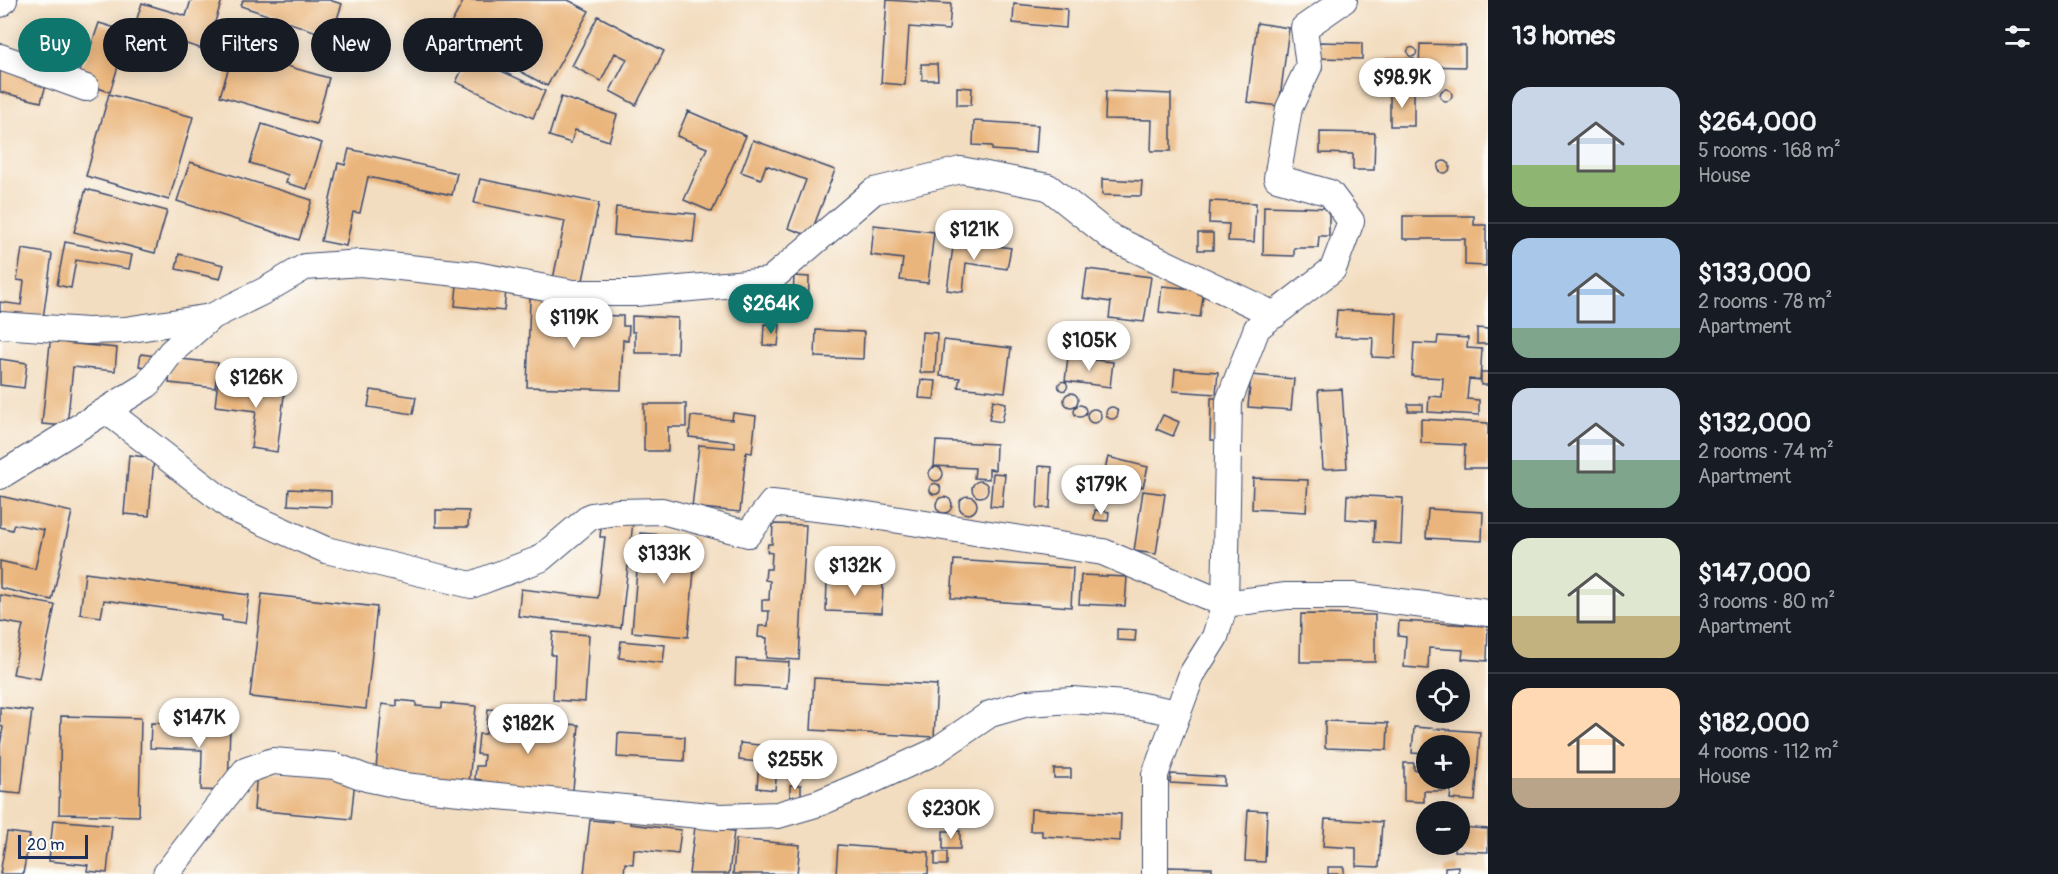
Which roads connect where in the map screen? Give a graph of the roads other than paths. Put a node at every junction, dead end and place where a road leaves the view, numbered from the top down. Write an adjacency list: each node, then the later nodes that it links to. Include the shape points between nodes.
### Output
1 (4, 0): 3 (street)
2 (1344, 0): 6 (street, via 1304,28 1309,66 1289,108 1277,178 1330,193 1351,221 1333,269)
3 (0, 4)
4 (0, 57): 5 (street)
5 (86, 88)
6 (1275, 315): 7 (street, via 1112,238 1048,188 962,170 874,191 769,281 635,293 573,293 476,275 361,263 305,267); 11 (street, via 1257,328 1229,401)
7 (211, 317): 8 (street, via 125,330); 9 (street, via 171,352 147,385)
8 (0, 325)
9 (107, 411): 10 (street); 11 (street, via 232,508 326,550 471,585 540,560 591,516 662,511 748,534 772,503 1103,552)
10 (0, 476)
11 (1225, 604): 12 (street, via 1286,596 1353,596); 13 (street, via 1215,637 1192,674)
12 (1488, 613)
13 (1178, 713): 14 (street, via 1072,700 1028,703 990,714 934,752 871,781 778,815 720,817 487,795 404,786 335,766 273,761 245,771); 15 (street, via 1155,774)
14 (166, 874)
15 (1155, 874)

